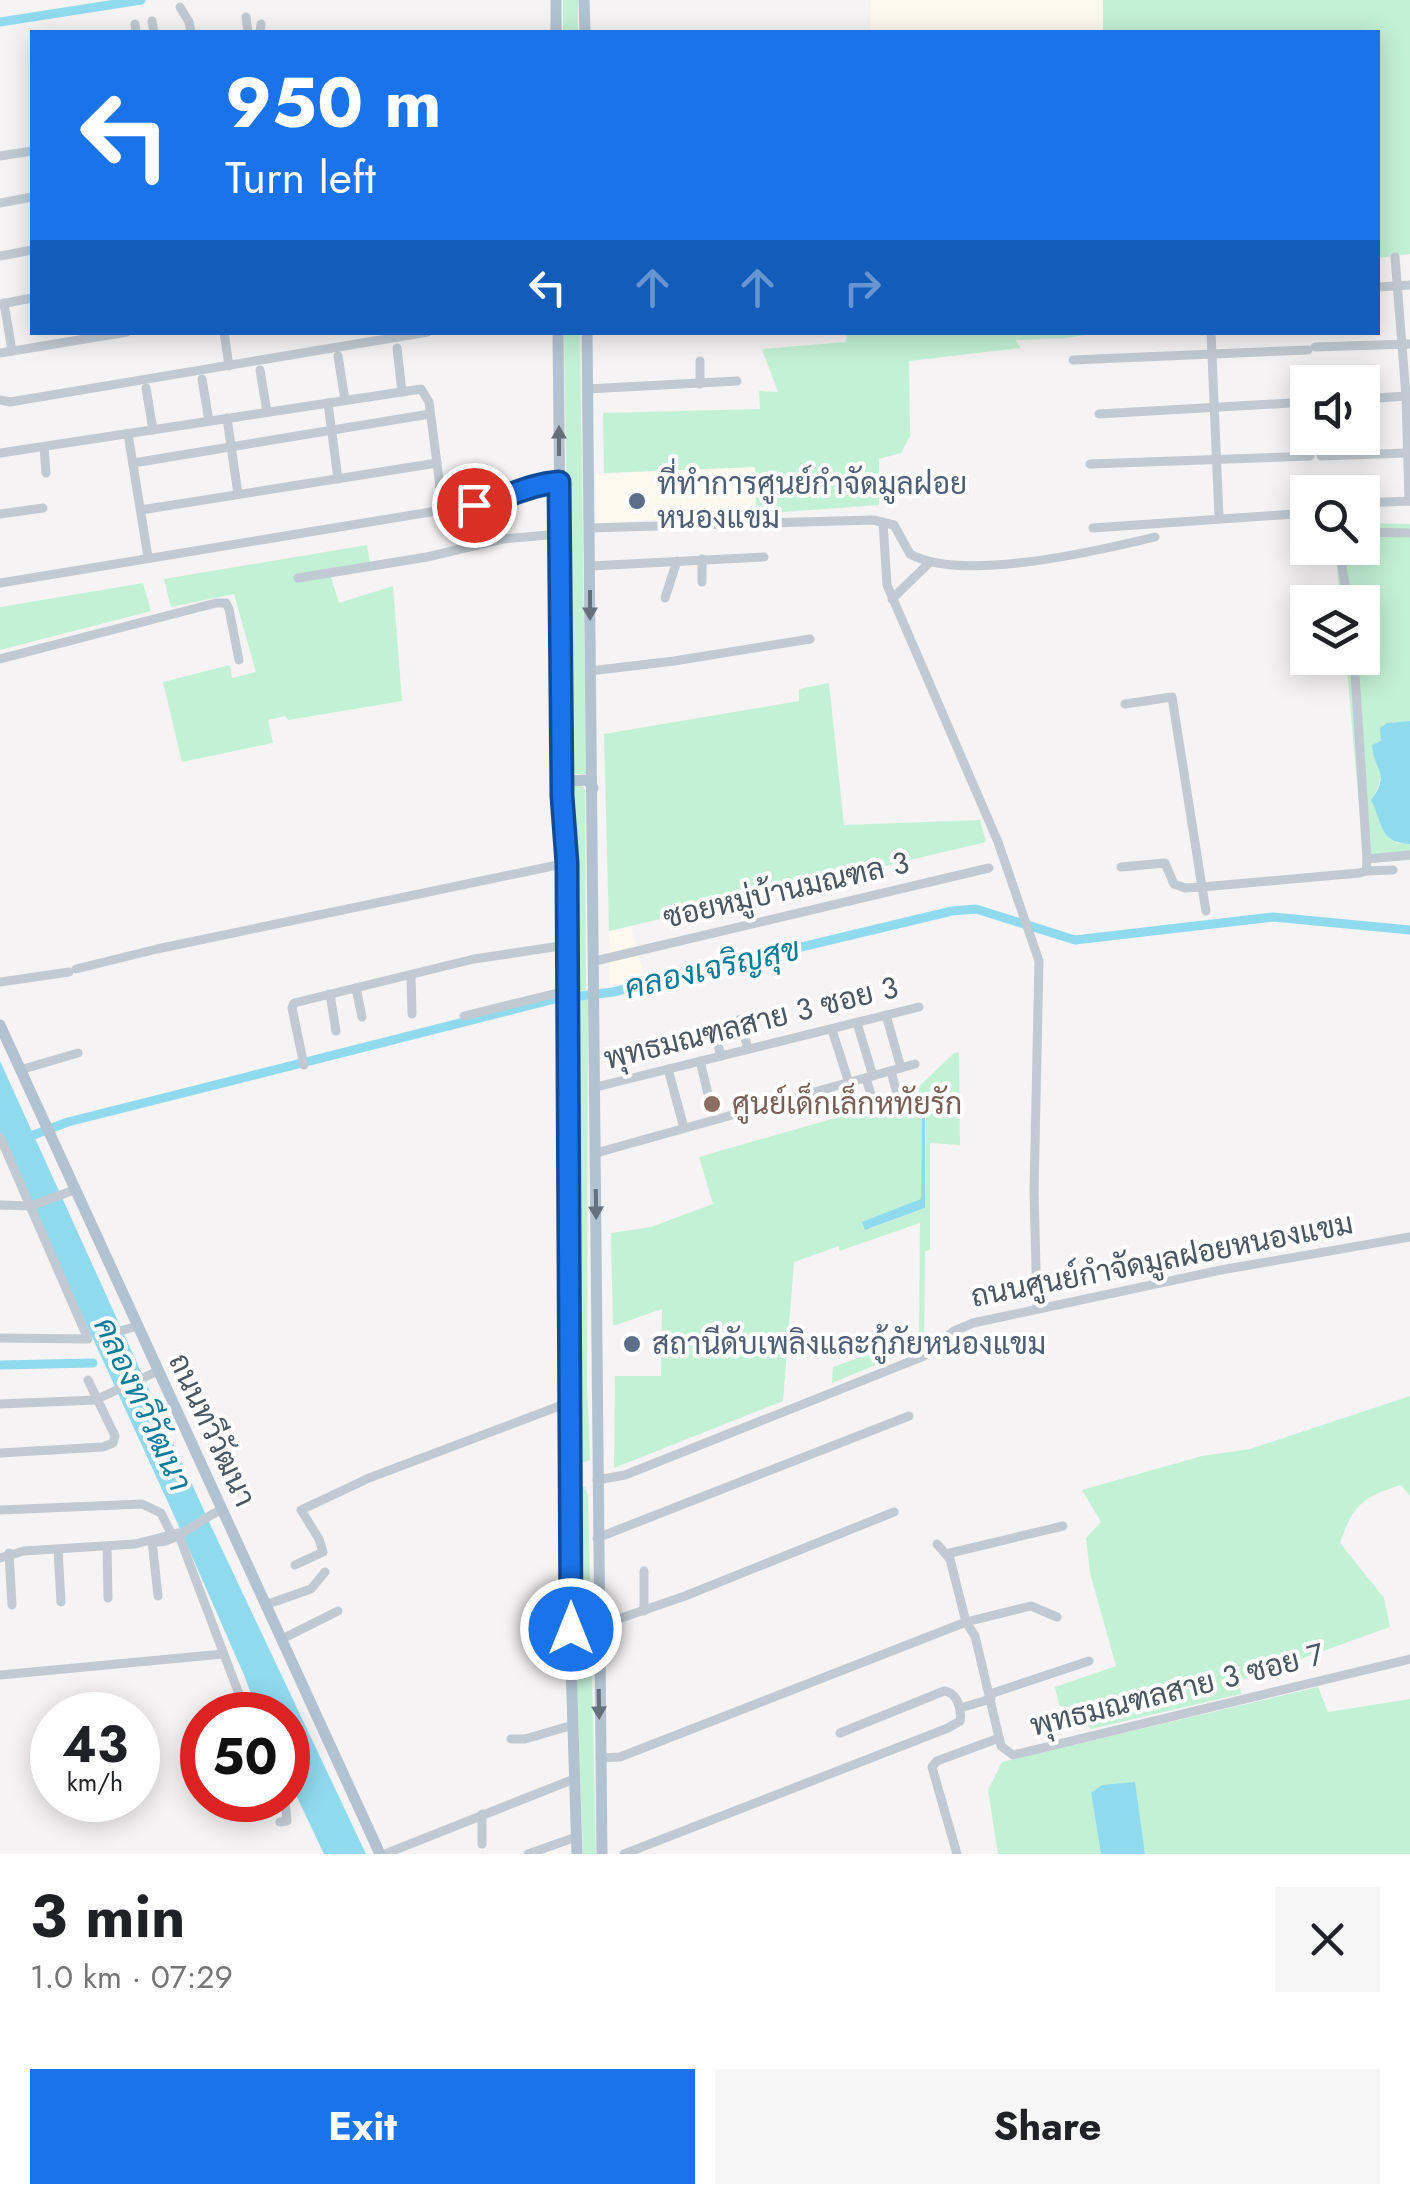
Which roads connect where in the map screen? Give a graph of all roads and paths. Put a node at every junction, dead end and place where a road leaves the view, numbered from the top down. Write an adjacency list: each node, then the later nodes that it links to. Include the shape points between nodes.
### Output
1 (556, 0): 7 (main road)
2 (584, 0): 8 (main road)
3 (180, 7): 5 (street)
4 (246, 17): 6 (street)
5 (191, 30)
6 (248, 30)
7 (556, 30)
8 (585, 30)
9 (30, 151): 10 (street)
10 (0, 156)
11 (30, 197): 12 (street)
12 (0, 204)
13 (30, 250): 14 (street)
14 (0, 256)
15 (1396, 257): 16 (street)
16 (1398, 285): 17 (street); 18 (street); 27 (street)
17 (1410, 285)
18 (1380, 286)
19 (30, 298): 20 (street)
20 (2, 303): 29 (street)
21 (108, 335): 29 (street)
22 (224, 335): 35 (street)
23 (410, 335): 35 (street)
24 (558, 335): 68 (main road, one-way to 24)
25 (587, 335): 41 (main road)
26 (1211, 335): 31 (street)
27 (1405, 344): 31 (street); 43 (street)
28 (396, 348): 42 (street)
29 (12, 351): 30 (street)
30 (0, 353)
31 (1212, 354): 33 (street); 49 (street)
32 (338, 356): 46 (street)
33 (1073, 360)
34 (700, 361): 39 (street)
35 (228, 366): 45 (street)
36 (260, 370): 50 (street)
37 (202, 378): 54 (street)
38 (737, 381): 39 (street)
39 (700, 384): 41 (street)
40 (146, 388): 56 (street)
41 (587, 389): 79 (main road)
42 (402, 392): 46 (street); 51 (street, via 426,391)
43 (1408, 396): 44 (street); 61 (street)
44 (1380, 398)
45 (0, 400)
46 (345, 400): 47 (street)
47 (328, 403): 50 (street); 55 (street)
48 (1290, 403): 49 (street)
49 (1213, 408): 52 (street); 62 (street)
50 (267, 412): 53 (street)
51 (430, 414): 55 (street); 63 (street)
52 (1099, 414)
53 (228, 418): 54 (street); 58 (street)
54 (209, 421): 56 (street)
55 (332, 429): 58 (street); 67 (street)
56 (153, 430): 57 (street)
57 (128, 434): 59 (street); 64 (street)
58 (231, 446): 64 (street); 69 (street)
59 (44, 447): 60 (street); 66 (street)
60 (0, 453)
61 (1408, 453): 62 (street); 70 (street)
62 (1217, 460): 65 (street); 77 (street)
63 (437, 463): 67 (street); 74 (street)
64 (133, 464): 73 (street)
65 (1090, 464)
66 (46, 473)
67 (338, 480): 69 (street)
68 (559, 482): 74 (street); 83 (main road)
69 (238, 494): 73 (street)
70 (1409, 501): 71 (street)
71 (1380, 502)
72 (44, 508): 75 (street)
73 (141, 510): 86 (street)
74 (443, 510): 86 (street)
75 (0, 514)
76 (1290, 514): 77 (street)
77 (1219, 517): 80 (street)
78 (884, 522): 79 (street); 89 (street, via 894,525 910,554); 95 (street, via 884,570)
79 (589, 528): 90 (main road)
80 (1093, 528)
81 (1380, 532): 82 (street)
82 (1410, 533)
83 (560, 534): 91 (street); 103 (main road)
84 (1155, 537): 89 (street, via 1032,561)
85 (764, 557): 87 (street)
86 (148, 558): 93 (street)
87 (702, 559): 88 (street); 92 (street)
88 (677, 561): 90 (street); 94 (street)
89 (929, 563): 95 (street)
90 (590, 566): 99 (main road, one-way to 99)
91 (298, 578)
92 (702, 582)
93 (0, 583)
94 (665, 598)
95 (892, 598): 153 (street, via 998,842 1040,977)
96 (810, 640): 99 (street)
97 (0, 658): 98 (street, via 216,603 229,609)
98 (239, 660)
99 (590, 671): 102 (main road)
100 (1355, 675): 105 (street)
101 (1124, 704): 111 (street, via 1172,697)
102 (592, 788): 103 (main road, via 578,778); 114 (main road)
103 (562, 789): 106 (main road)
104 (1410, 855): 105 (street)
105 (1367, 859): 110 (street)
106 (567, 863): 113 (main road); 116 (street)
107 (989, 868): 114 (street, ซอยหมู่บ้านมณฑล 3)
108 (1121, 868): 111 (street, via 1165,863 1179,887)
109 (1393, 870): 110 (street)
110 (1366, 871): 111 (street)
111 (1202, 887): 112 (street)
112 (1206, 911)
113 (567, 945): 115 (street); 119 (main road)
114 (595, 961): 142 (main road)
115 (411, 976): 117 (street); 121 (street)
116 (0, 982)
117 (356, 988): 118 (street); 124 (street)
118 (330, 994): 129 (street); 134 (street, via 292,1005)
119 (566, 995): 122 (street); 160 (main road)
120 (919, 1007): 123 (street, พุทธมณฑลสาย 3 ซอย 3)
121 (412, 1014)
122 (464, 1016)
123 (886, 1016): 126 (street, พุทธมณฑลสาย 3 ซอย 3); 139 (street)
124 (362, 1017)
125 (740, 1020): 131 (street)
126 (857, 1024): 130 (street, พุทธมณฑลสาย 3 ซอย 3); 140 (street)
127 (0, 1025): 137 (main road, ถนนทวีวัฒนา)
128 (713, 1026): 133 (street)
129 (336, 1030)
130 (832, 1030): 131 (street, พุทธมณฑลสาย 3 ซอย 3); 141 (street)
131 (748, 1050): 133 (street, พุทธมณฑลสาย 3 ซอย 3)
132 (78, 1053): 137 (street)
133 (721, 1056): 135 (street, พุทธมณฑลสาย 3 ซอย 3)
134 (304, 1061)
135 (700, 1062): 138 (street, พุทธมณฑลสาย 3 ซอย 3); 143 (street)
136 (915, 1064): 139 (street)
137 (20, 1070): 149 (main road, ถนนทวีวัฒนา)
138 (668, 1070): 142 (street, พุทธมณฑลสาย 3 ซอย 3); 146 (street)
139 (896, 1070): 140 (street); 144 (street)
140 (870, 1077): 141 (street); 145 (street)
141 (849, 1083): 146 (street)
142 (596, 1088): 148 (main road)
143 (708, 1094)
144 (898, 1098)
145 (874, 1105)
146 (684, 1128): 148 (street)
147 (0, 1138): 151 (street)
148 (596, 1152): 164 (main road, one-way to 164)
149 (74, 1190): 151 (street); 154 (main road, ถนนทวีวัฒนา)
150 (0, 1205): 151 (street)
151 (30, 1206): 156 (street, via 88,1339)
152 (1410, 1236): 153 (street, ถนนศูนย์กำจัดมูลฝอยหนองแขม)
153 (1037, 1307): 164 (street, ถนนศูนย์กำจัดมูลฝอยหนองแขม, via 962,1326 924,1356 625,1476)
154 (137, 1326): 155 (street); 157 (main road, ถนนทวีวัฒนา)
155 (120, 1331)
156 (0, 1338)
157 (158, 1371): 159 (street); 167 (main road, ถนนทวีวัฒนา)
158 (88, 1380): 159 (street)
159 (95, 1400): 161 (street); 163 (street, via 115,1436 111,1445)
160 (570, 1402): 165 (main road); 178 (street, via 301,1510 322,1552)
161 (0, 1404)
162 (909, 1416): 171 (street)
163 (0, 1453)
164 (596, 1480): 165 (main road); 171 (main road)
165 (570, 1482): 199 (main road)
166 (0, 1510): 170 (street, via 142,1504)
167 (221, 1510): 170 (street); 185 (main road, ถนนทวีวัฒนา)
168 (894, 1512): 187 (street)
169 (1062, 1526): 176 (street)
170 (178, 1532): 172 (street); 192 (street)
171 (597, 1538): 190 (main road)
172 (152, 1541): 174 (street); 181 (street)
173 (936, 1544): 176 (street)
174 (107, 1547): 175 (street); 182 (street)
175 (58, 1550): 177 (street); 183 (street)
176 (946, 1554): 189 (street, พุทธมณฑลสาย 3 ซอย 7)
177 (4, 1556): 184 (street)
178 (295, 1565)
179 (644, 1571): 187 (street)
180 (325, 1572): 185 (street, via 311,1589)
181 (158, 1596)
182 (108, 1598)
183 (61, 1602)
184 (12, 1605)
185 (265, 1606): 191 (main road, ถนนทวีวัฒนา)
186 (338, 1611): 191 (street)
187 (644, 1611): 190 (street)
188 (1057, 1618): 189 (street, via 1031,1606)
189 (966, 1622): 197 (street, พุทธมณฑลสาย 3 ซอย 7); 203 (street, via 620,1756)
190 (598, 1626): 203 (main road, one-way to 203)
191 (282, 1639): 208 (main road, ถนนทวีวัฒนา)
192 (223, 1654): 195 (street); 196 (street)
193 (1410, 1658): 201 (street, พุทธมณฑลสาย 3 ซอย 7, via 1024,1754 1006,1752)
194 (1089, 1661): 197 (street)
195 (0, 1674)
196 (238, 1692)
197 (990, 1697): 198 (street); 201 (street, พุทธมณฑลสาย 3 ซอย 7)
198 (960, 1708): 200 (street, via 944,1690); 212 (street, via 960,1720 948,1728)
199 (573, 1725): 202 (street); 204 (main road)
200 (840, 1733)
201 (1000, 1738): 213 (street, via 932,1767)
202 (511, 1740)
203 (600, 1758): 211 (main road)
204 (574, 1779): 205 (street); 206 (main road)
205 (482, 1814): 207 (street); 208 (street)
206 (576, 1837): 209 (street); 210 (main road)
207 (482, 1844)
208 (383, 1854)
209 (528, 1854)
210 (577, 1854)
211 (602, 1854)
212 (624, 1854)
213 (957, 1854)

